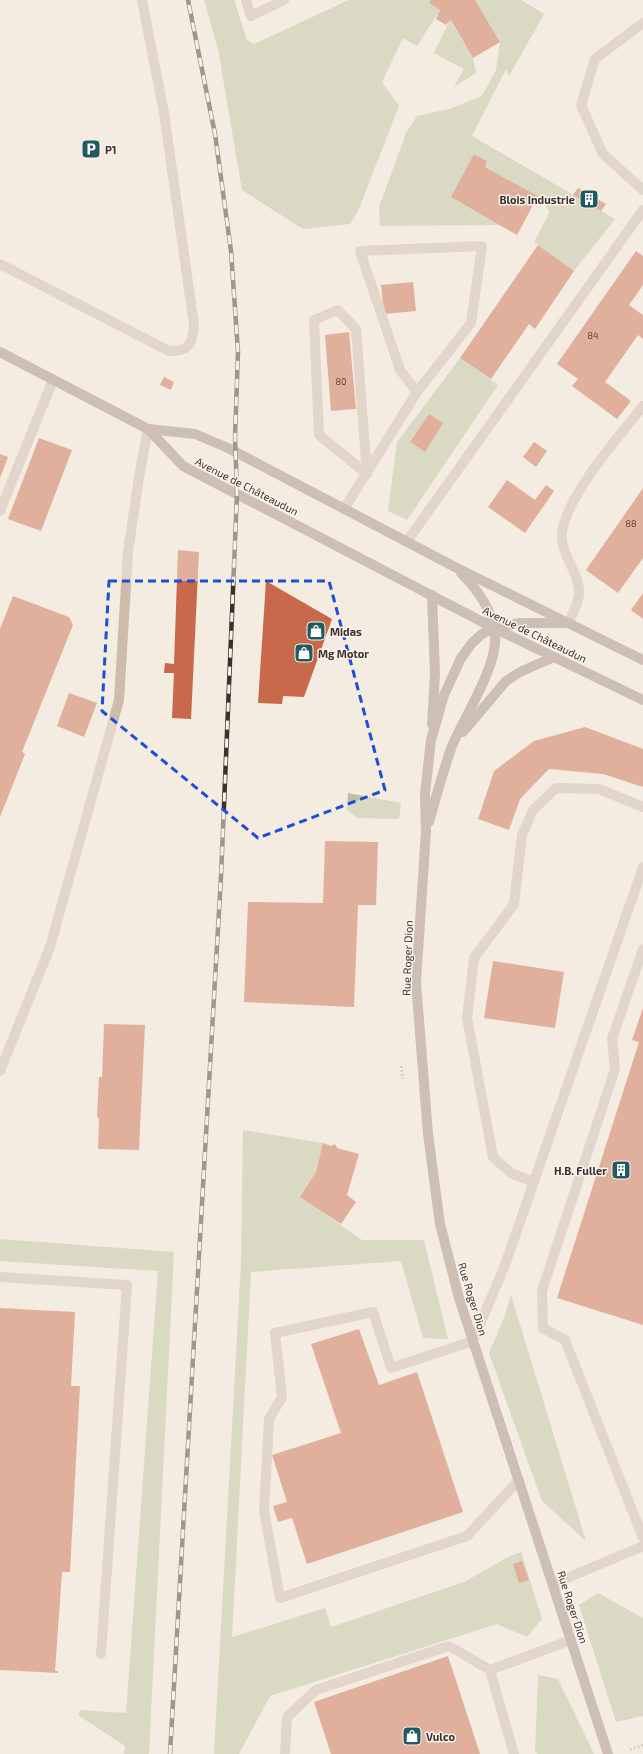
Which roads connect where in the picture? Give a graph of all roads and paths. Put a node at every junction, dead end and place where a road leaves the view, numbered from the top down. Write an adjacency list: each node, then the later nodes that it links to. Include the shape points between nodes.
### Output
1 (142, 0): 7 (street, via 164,113 194,325 193,338 186,348 179,352 169,351)
2 (246, 0): 3 (street, via 251,16)
3 (284, 0)
4 (643, 23): 5 (street, via 595,59 581,105 603,154)
5 (643, 190)
6 (643, 210): 16 (street)
7 (0, 264)
8 (0, 352): 9 (street)
9 (53, 380): 12 (street); 15 (street)
10 (417, 392): 10 (street, via 471,323 482,246 360,250 400,370); 13 (street)
11 (643, 406): 19 (street, via 582,485 563,525 562,540 580,589 576,607)
12 (148, 429): 14 (street, via 195,434 248,458); 18 (street, Avenue de Châteaudun, via 183,466); 30 (street, via 128,552 119,700 50,947)
13 (367, 474): 13 (street, via 356,329 338,310 314,320 319,434); 14 (street)
14 (344, 509): 16 (street)
15 (0, 511)
16 (407, 541): 17 (street)
17 (455, 567): 19 (street); 20 (street, Rue Roger Dion, via 472,584 485,604)
18 (432, 595): 20 (street, Avenue de Châteaudun); 24 (street, via 435,674)
19 (568, 624): 20 (street, Rue Roger Dion, via 520,623); 22 (street)
20 (494, 628): 21 (street, Avenue de Châteaudun); 24 (street, Rue Roger Dion, via 472,643 461,658 444,695); 25 (street, Rue Roger Dion, via 494,653)
21 (554, 657): 23 (street, Avenue de Châteaudun); 25 (street, via 506,681)
22 (643, 660)
23 (643, 700)
24 (431, 740): 27 (street, Rue Roger Dion, via 425,794)
25 (452, 747): 27 (street, Rue Roger Dion)
26 (643, 807): 31 (street, via 599,790 556,788 533,810 522,835 514,904 474,958 467,1018 493,1157 511,1173)
27 (426, 832): 33 (street, Rue Roger Dion, via 416,982 428,1134 440,1224)
28 (643, 867): 31 (street)
29 (643, 949): 35 (street, via 612,1039 615,1068 542,1291 543,1328 566,1340)
30 (0, 1072)
31 (534, 1182): 33 (street, via 505,1265)
32 (0, 1277): 39 (street, via 127,1285)
33 (473, 1341): 34 (street, Rue Roger Dion); 34 (street, via 391,1368 373,1312 275,1333 282,1397 269,1418 264,1512 280,1598 467,1536)
34 (519, 1480): 37 (street, Rue Roger Dion)
35 (643, 1538)
36 (643, 1546): 37 (street)
37 (553, 1584): 38 (street, Rue Roger Dion)
38 (571, 1640): 40 (street); 41 (street, Rue Roger Dion)
39 (101, 1654)
40 (490, 1670): 44 (street, via 449,1646 316,1690 287,1717); 45 (street)
41 (603, 1736): 46 (street, Rue Roger Dion); 47 (street)
42 (643, 1745): 43 (path)
43 (630, 1750)
44 (285, 1754)
45 (514, 1754)
46 (608, 1754)
47 (614, 1754)

